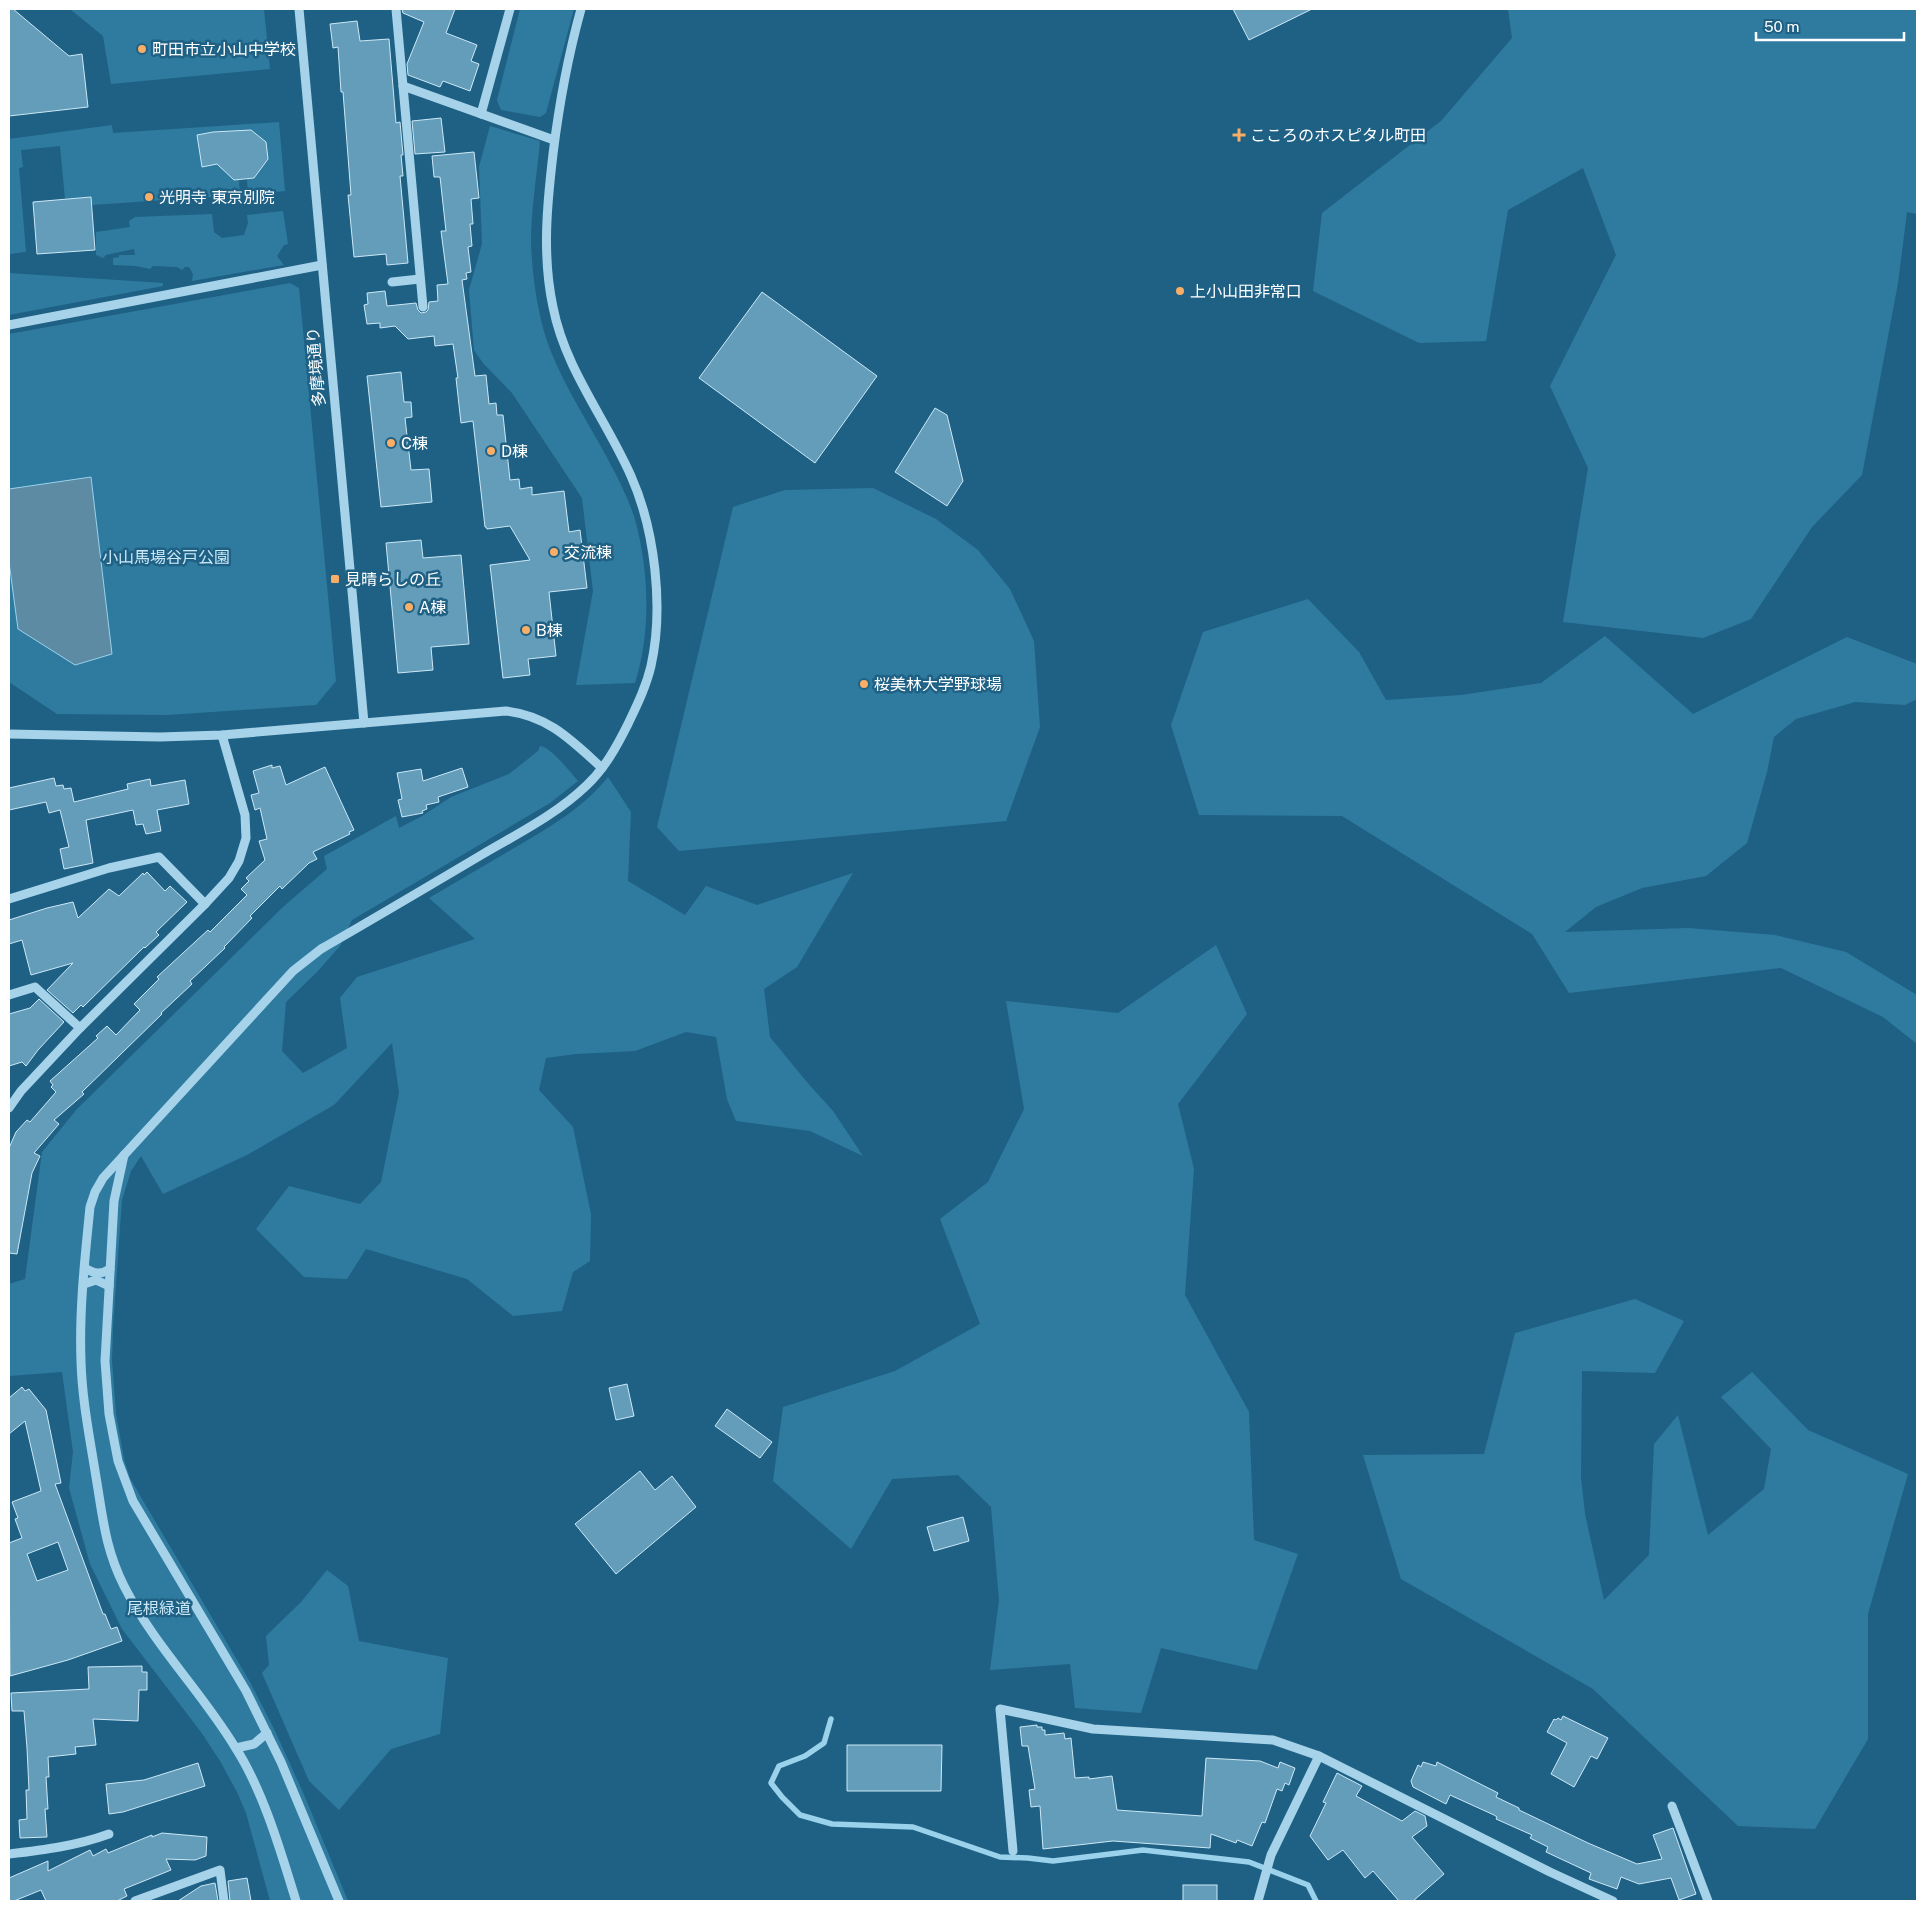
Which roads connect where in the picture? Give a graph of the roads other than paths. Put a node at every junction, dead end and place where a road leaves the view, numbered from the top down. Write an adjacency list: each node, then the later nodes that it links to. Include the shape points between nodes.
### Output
1 (299, 9): 8 (street, 多摩境通り)
2 (396, 9): 5 (street)
3 (510, 9): 6 (street)
4 (581, 9): 7 (street)
5 (403, 86): 6 (street); 9 (street)
6 (481, 114): 7 (street)
7 (554, 140): 16 (street, via 546,264 555,320 575,371 612,437 638,494 650,535 654,564 656,629 651,666 643,693 619,744)
8 (322, 265): 12 (street); 13 (street, 多摩境通り)
9 (420, 279): 10 (street); 11 (street)
10 (392, 282)
11 (423, 308)
12 (9, 326)
13 (364, 723): 15 (street); 16 (street, via 506,711 524,713 549,724)
14 (9, 734): 15 (street)
15 (222, 735): 18 (street, via 245,814 246,838 239,861 229,878)
16 (602, 768): 22 (street, via 588,784 552,813 307,959 282,982)
17 (9, 899): 18 (street, via 109,868 159,857)
18 (205, 904): 20 (street)
19 (9, 995): 20 (street, via 35,987)
20 (80, 1028): 21 (street)
21 (9, 1108)
22 (124, 1155): 23 (street, via 103,1178 90,1206); 24 (street, via 114,1201)
23 (85, 1268): 24 (street, via 98,1274); 25 (street)
24 (110, 1270): 26 (street)
25 (84, 1284): 26 (street, via 96,1280); 28 (street, via 81,1362 107,1546 139,1614)
26 (109, 1286): 27 (street, via 106,1382 114,1443 124,1479 133,1501 224,1653)
27 (267, 1733): 28 (street, via 254,1744); 37 (street)
28 (236, 1748): 36 (street, via 281,1851)
29 (1319, 1756): 32 (street, via 1272,1740 1094,1729 1000,1709); 38 (street, via 1271,1855); 39 (street)
30 (1672, 1806): 40 (street)
31 (108, 1834): 33 (street, via 50,1849)
32 (1013, 1851)
33 (9, 1854)
34 (135, 1901): 35 (street, via 220,1870)
35 (224, 1901)
36 (296, 1901)
37 (339, 1901)
38 (1258, 1901)
39 (1613, 1901)
40 (1708, 1901)

